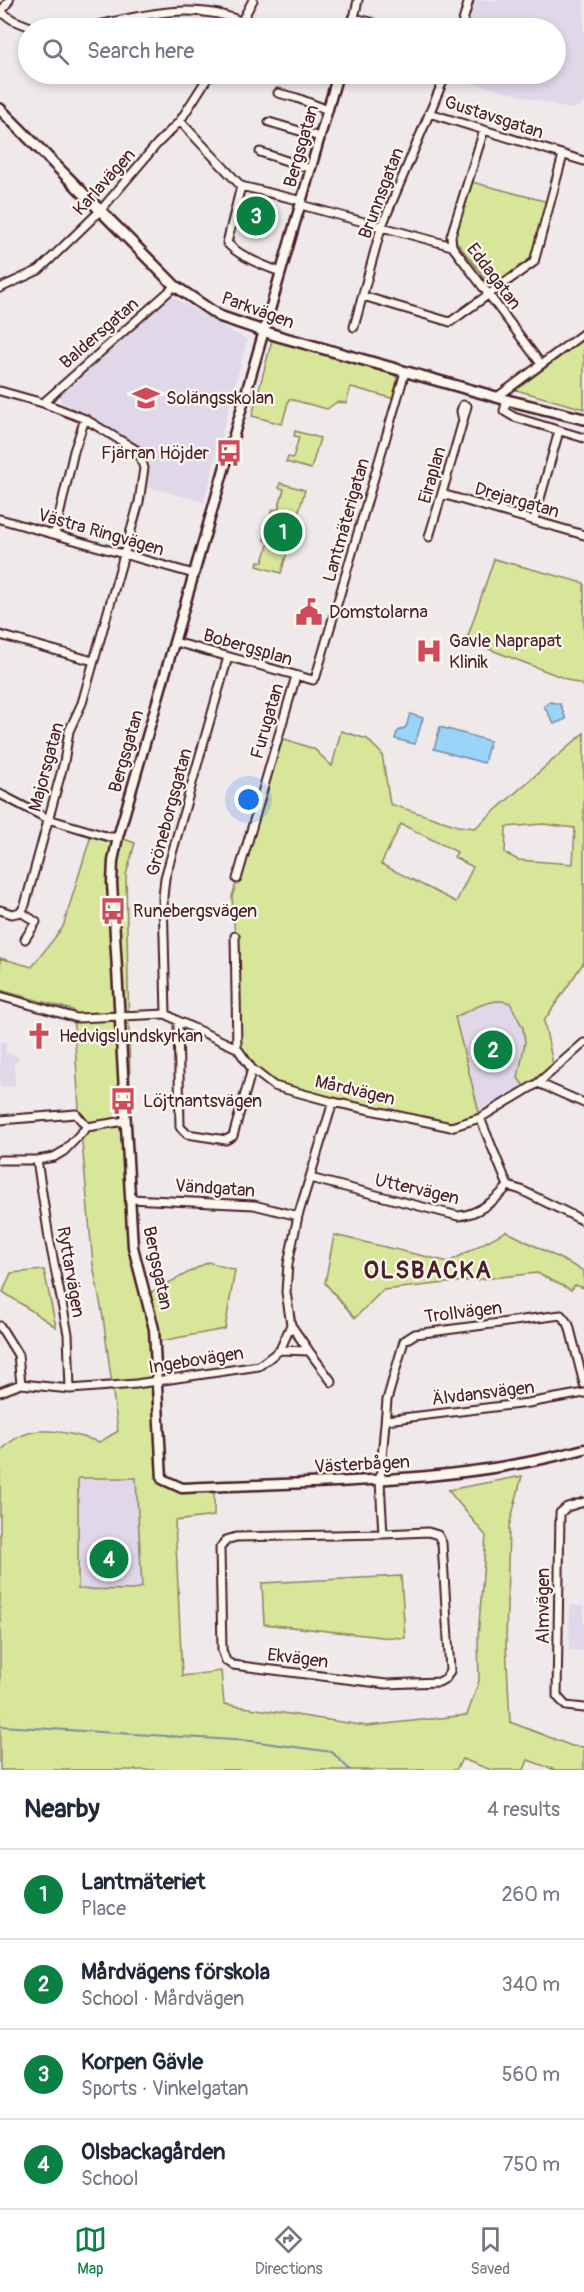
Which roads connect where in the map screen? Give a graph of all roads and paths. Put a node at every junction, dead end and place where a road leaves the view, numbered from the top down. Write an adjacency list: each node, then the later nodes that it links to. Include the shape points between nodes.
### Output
1 (9, 0): 5 (street)
2 (253, 0): 8 (street)
3 (358, 0): 9 (street)
4 (469, 0): 10 (street)
5 (1, 13): 11 (street)
6 (120, 18): 7 (street, via 184,5 216,7)
7 (232, 18)
8 (244, 18)
9 (354, 18)
10 (464, 18)
11 (18, 22)
12 (204, 84): 19 (street, Karlavägen)
13 (336, 84): 17 (street, Bergsgatan)
14 (439, 84): 18 (street, Brunnsgatan)
15 (278, 93): 17 (street)
16 (0, 109): 29 (main road, Parkvägen)
17 (328, 110): 22 (street, Bergsgatan)
18 (429, 113): 21 (street, Gustavsgatan); 30 (street, Brunnsgatan)
19 (180, 121): 27 (street); 29 (street, Karlavägen)
20 (269, 122): 22 (street)
21 (484, 130): 24 (street, Gustavsgatan); 31 (street, Eddagatan, via 451,236)
22 (320, 137): 26 (street, Bergsgatan)
23 (260, 152): 26 (street)
24 (563, 155): 25 (street, Gustavsgatan); 35 (street, via 534,262)
25 (584, 162)
26 (311, 169): 28 (street, Bergsgatan)
27 (241, 186): 28 (street); 32 (street, via 227,243)
28 (302, 203): 30 (street); 32 (street, Bergsgatan)
29 (100, 211): 33 (main road, Parkvägen); 34 (street, Karlavägen, via 39,270)
30 (381, 228): 31 (street); 36 (street, Brunnsgatan)
31 (452, 246): 35 (street, Eddagatan)
32 (281, 272): 38 (street, Bergsgatan)
33 (175, 286): 38 (main road, Parkvägen, via 219,316); 45 (street, Baldersgatan)
34 (0, 288)
35 (489, 294): 36 (street, via 450,322); 40 (street, Eddagatan)
36 (363, 296): 37 (street, Brunnsgatan)
37 (354, 327)
38 (265, 332): 41 (main road, Parkvägen); 58 (street, Bergsgatan)
39 (584, 333): 40 (street)
40 (541, 364): 43 (street)
41 (405, 372): 43 (main road, Parkvägen); 64 (street, Lantmäterigatan)
42 (0, 391): 45 (street)
43 (497, 398): 44 (main road, Parkvägen)
44 (507, 400): 47 (main road, Parkvägen); 49 (street, via 504,411 514,417)
45 (43, 403): 46 (street)
46 (85, 419): 54 (street); 57 (street, Majorsgatan, via 138,451 144,468)
47 (584, 419)
48 (463, 421): 51 (street, Eiraplan)
49 (559, 430): 50 (street); 53 (street)
50 (584, 438)
51 (442, 494): 53 (street, Drejargatan); 56 (street, Eiraplan)
52 (0, 519): 54 (street, Västra Ringvägen)
53 (534, 520): 55 (street, Drejargatan)
54 (55, 533): 57 (street, Västra Ringvägen)
55 (584, 535)
56 (429, 537)
57 (125, 553): 58 (street, Västra Ringvägen); 62 (street, Majorsgatan)
58 (194, 574): 60 (street, Bergsgatan)
59 (0, 635): 62 (street)
60 (175, 642): 61 (street, Bobergsplan); 67 (street, Bergsgatan)
61 (228, 657): 63 (street, Bobergsplan); 74 (street, Gröneborgsgatan, via 165,878)
62 (93, 661): 66 (street, Majorsgatan, via 82,703 69,731)
63 (296, 676): 64 (street, Bobergsplan); 68 (street, Furugatan)
64 (314, 678)
65 (0, 794): 66 (street)
66 (48, 819): 67 (street); 70 (street, Majorsgatan)
67 (118, 837): 75 (street, Bergsgatan, via 112,883)
68 (237, 879)
69 (0, 910): 70 (street)
70 (21, 912): 72 (street, via 36,922)
71 (235, 936): 78 (street)
72 (25, 939)
73 (0, 996): 75 (street, via 77,1018)
74 (166, 1014): 75 (street); 76 (street, Mårdvägen)
75 (118, 1017): 85 (street, Bergsgatan)
76 (178, 1021): 78 (street, Mårdvägen); 79 (street, via 180,1127 187,1134 226,1140 233,1136)
77 (584, 1043): 80 (street, Mårdvägen)
78 (237, 1048): 79 (street, Mårdvägen)
79 (252, 1069): 81 (street, Mårdvägen, via 274,1086)
80 (538, 1083): 82 (street); 83 (street, Mårdvägen)
81 (333, 1102): 83 (street, Mårdvägen, via 451,1127); 89 (street)
82 (584, 1103)
83 (480, 1118): 90 (street)
84 (0, 1120): 86 (street, via 76,1114)
85 (125, 1121): 86 (street); 91 (street, Bergsgatan)
86 (87, 1126): 88 (street, via 64,1151)
87 (0, 1160): 88 (street)
88 (37, 1160): 102 (street, Ryttarvägen, via 68,1334)
89 (310, 1178): 90 (street, Uttervägen, via 458,1216 468,1215); 92 (street)
90 (508, 1186): 93 (street)
91 (130, 1199): 92 (street, Vändgatan, via 254,1204); 98 (street, Bergsgatan, via 133,1247 154,1329)
92 (298, 1216): 94 (street, via 286,1292)
93 (584, 1221)
94 (291, 1324): 96 (street); 97 (street)
95 (0, 1326): 100 (street, via 18,1355)
96 (280, 1350): 97 (street); 98 (street, Ingebovägen, via 259,1366)
97 (309, 1351): 99 (street)
98 (157, 1381): 102 (street, Ingebovägen); 107 (street, Bergsgatan)
99 (332, 1382)
100 (21, 1384): 102 (street, Ingebovägen); 103 (street, Ingebovägen)
101 (584, 1384): 105 (street, Trollvägen, via 569,1325 561,1315 416,1334 404,1341 387,1401)
102 (70, 1389)
103 (0, 1392)
104 (584, 1393): 105 (street, Älvdansvägen)
105 (386, 1420): 108 (street, Trollvägen)
106 (584, 1449): 108 (street, Västerbågen, via 493,1469)
107 (159, 1458): 108 (street, Västerbågen, via 162,1479 182,1488)
108 (380, 1480): 110 (street)
109 (584, 1502): 111 (street, Almvägen, via 560,1513 557,1696 566,1706)
110 (383, 1533): 110 (street, Ekvägen, via 226,1540 220,1548 222,1650 226,1661 386,1684 439,1682 446,1678 450,1671 442,1543 438,1535 428,1532)
111 (584, 1707)

